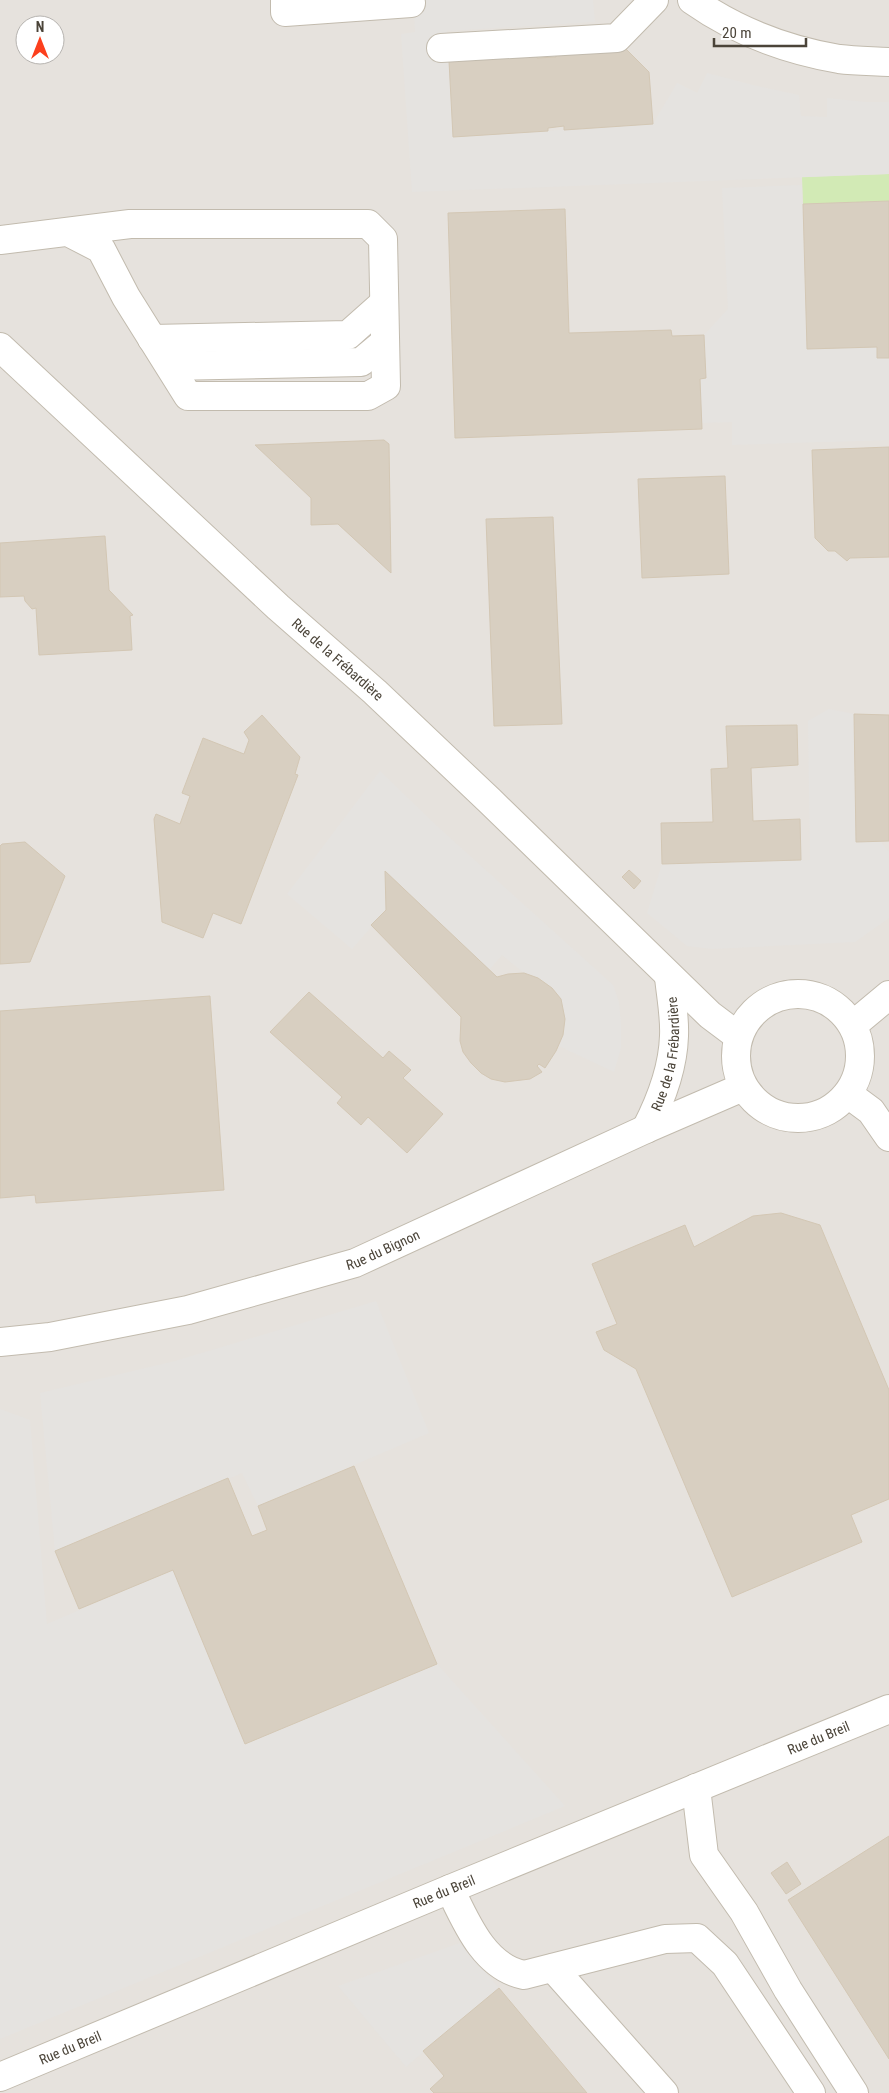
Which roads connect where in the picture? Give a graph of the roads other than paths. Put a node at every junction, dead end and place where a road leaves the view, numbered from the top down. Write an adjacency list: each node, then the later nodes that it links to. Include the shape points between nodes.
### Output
1 (285, 0): 4 (street, via 285,12)
2 (654, 0): 5 (street, via 617,38)
3 (692, 0): 6 (street, via 756,36 792,49 840,59)
4 (411, 3)
5 (441, 48)
6 (889, 62)
7 (68, 232): 8 (street); 9 (street, via 130,224 368,224 382,240); 10 (street, via 101,249)
8 (0, 240)
9 (384, 304): 10 (street, via 348,336); 10 (street, via 386,386 368,396 188,396)
10 (152, 339)
11 (0, 346): 12 (street, Rue de la Frébardière, via 278,607 375,692)
12 (670, 977): 15 (street, Rue de la Frébardière); 18 (street, Rue de la Frébardière, via 674,1036 670,1062 662,1099)
13 (889, 995): 14 (street)
14 (853, 1025): 15 (street, via 840,1009 823,998 802,993 782,995 763,1003 748,1018); 17 (street, via 860,1042 861,1060 857,1078)
15 (738, 1036): 16 (street, via 735,1053)
16 (743, 1087): 17 (street, via 756,1103 774,1114 794,1118 814,1116 833,1108); 18 (street, Rue du Bignon)
17 (848, 1094): 19 (street, via 871,1111)
18 (646, 1129): 20 (street, Rue du Bignon, via 355,1263 180,1312)
19 (889, 1137)
20 (0, 1342)
21 (889, 1709): 22 (street, Rue du Breil)
22 (696, 1788): 23 (street, Rue du Breil); 28 (street, via 704,1855 744,1912 788,1990)
23 (450, 1889): 24 (street, via 472,1935 489,1955 514,1973 524,1975); 25 (street, Rue du Breil)
24 (553, 1968): 26 (street); 27 (street, via 665,1939 698,1938 726,1964)
25 (6, 2082)
26 (664, 2093)
27 (811, 2093)
28 (854, 2093)

